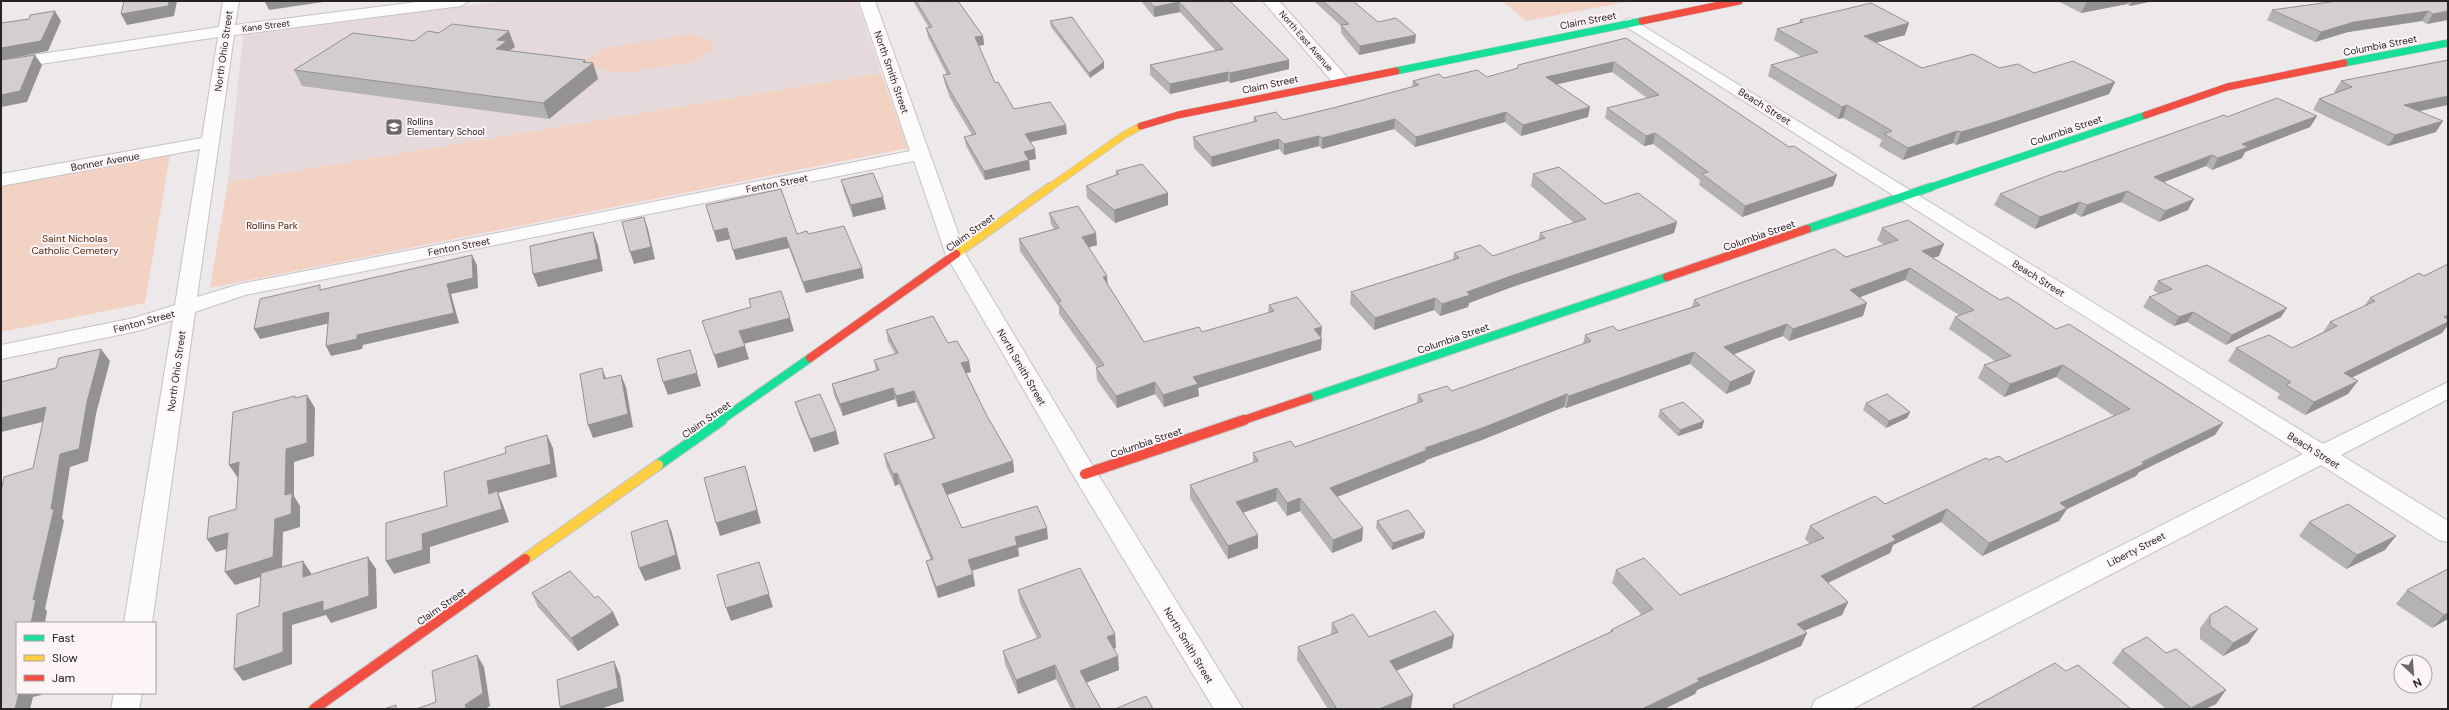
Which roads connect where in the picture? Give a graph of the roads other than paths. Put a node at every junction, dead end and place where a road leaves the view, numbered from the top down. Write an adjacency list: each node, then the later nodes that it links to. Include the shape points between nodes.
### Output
1 (231, 1): 7 (street, North Ohio Street)
2 (461, 1): 7 (street, Kane Street)
3 (867, 1): 12 (street, North Smith Street)
4 (1271, 1): 10 (street, North East Avenue)
5 (1739, 1): 6 (street, Claim Street)
6 (1630, 23): 10 (street, Claim Street); 14 (street, Beach Street)
7 (226, 31): 9 (street, Kane Street); 11 (street, North Ohio Street)
8 (2448, 43): 14 (street, Columbia Street, via 2227,87)
9 (1, 65)
10 (1341, 81): 15 (street, Claim Street, via 1148,122 1124,135)
11 (210, 142): 13 (street, Bonner Avenue); 16 (street, North Ohio Street)
12 (921, 154): 15 (street, North Smith Street); 16 (street, Fenton Street, via 240,290)
13 (1, 180)
14 (1908, 196): 19 (street, Beach Street); 20 (street, Columbia Street)
15 (956, 255): 20 (street, North Smith Street); 25 (street, Claim Street)
16 (185, 309): 17 (street, Fenton Street, via 138,324); 22 (street, North Ohio Street)
17 (1, 352)
18 (2448, 390): 19 (street, Liberty Street)
19 (2322, 455): 21 (street, Beach Street); 27 (street, Liberty Street)
20 (1085, 474): 26 (street, North Smith Street)
21 (2448, 534)
22 (138, 622)
23 (128, 694): 24 (street)
24 (125, 709)
25 (314, 709)
26 (1228, 709)
27 (1825, 709)

